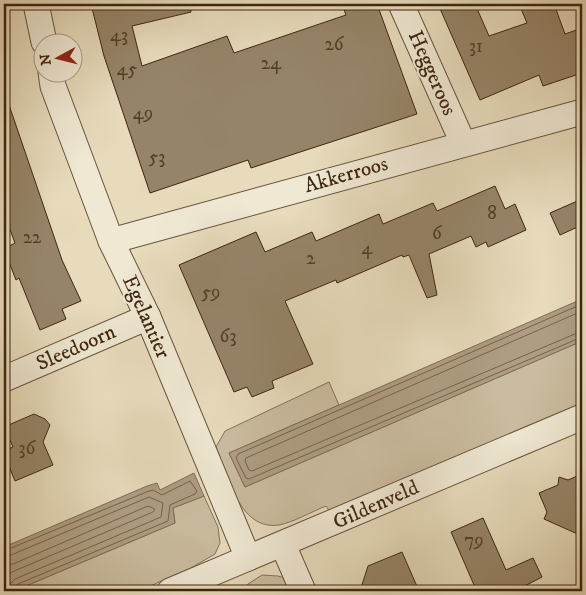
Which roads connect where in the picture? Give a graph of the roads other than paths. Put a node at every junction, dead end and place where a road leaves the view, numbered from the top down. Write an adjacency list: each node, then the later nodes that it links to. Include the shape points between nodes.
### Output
1 (36, 4): 3 (street)
2 (401, 4): 6 (street, Heggeroos)
3 (42, 32)
4 (52, 82): 7 (street, Egelantier)
5 (582, 112): 6 (street, Akkerroos)
6 (463, 143): 7 (street, Akkerroos)
7 (111, 241): 8 (street, Egelantier)
8 (148, 317): 9 (street, Sleedoorn); 12 (street, Egelantier)
9 (4, 379)
10 (582, 417): 11 (street, Gildenveld)
11 (283, 546): 12 (street, Gildenveld); 15 (street)
12 (248, 558): 13 (street, Gildenveld)
13 (219, 582): 14 (street, Gildenveld)
14 (170, 591)
15 (303, 591)

